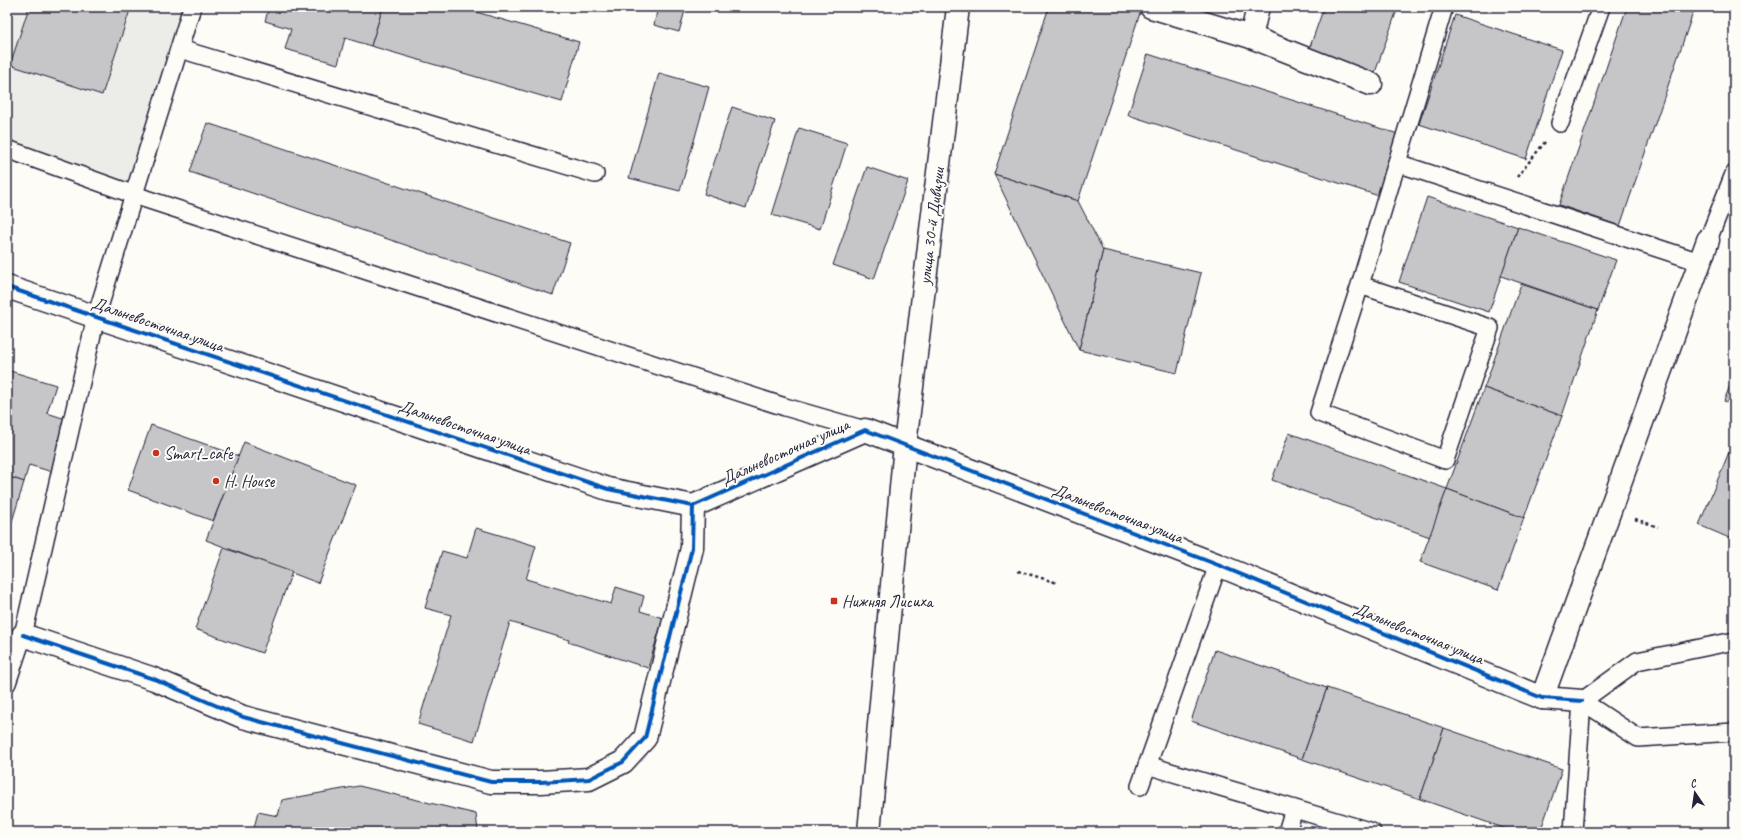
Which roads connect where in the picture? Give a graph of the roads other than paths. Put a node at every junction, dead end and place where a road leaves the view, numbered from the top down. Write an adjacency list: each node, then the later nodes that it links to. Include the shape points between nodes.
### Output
1 (192, 7): 8 (lane)
2 (958, 7): 22 (street, улица 30-й Дивизии)
3 (1151, 7): 7 (street)
4 (1258, 7): 7 (street)
5 (1444, 7): 12 (lane)
6 (1601, 7): 10 (lane)
7 (1250, 37): 9 (street)
8 (180, 49): 13 (lane); 15 (lane)
9 (1371, 84)
10 (1560, 123)
11 (7, 149): 15 (lane)
12 (1397, 163): 17 (lane); 18 (lane)
13 (595, 174)
14 (1734, 174): 16 (lane)
15 (135, 195): 20 (lane); 21 (lane, via 785,408)
16 (1708, 240): 17 (street)
17 (1700, 262): 28 (street)
18 (1360, 285): 18 (lane, via 1318,413 1445,460 1490,328)
19 (7, 287): 20 (street, Дальневосточная улица)
20 (96, 317): 23 (street, Дальневосточная улица, via 608,488); 25 (lane)
21 (865, 430): 22 (street, Дальневосточная улица); 23 (street, Дальневосточная улица)
22 (905, 446): 24 (street, Дальневосточная улица); 34 (street, улица 30-й Дивизии)
23 (693, 506): 25 (street, via 692,548 645,738 623,762 589,779 491,782 243,716 154,679)
24 (1218, 565): 28 (street, Дальневосточная улица); 31 (lane)
25 (22, 635): 27 (lane)
26 (1734, 641): 29 (lane, via 1638,661)
27 (7, 683)
28 (1542, 698): 29 (street, Дальневосточная улица)
29 (1582, 701): 30 (lane, via 1638,738); 37 (lane)
30 (1734, 732)
31 (1147, 766): 32 (lane); 33 (lane)
32 (1140, 786)
33 (1294, 809): 35 (lane); 36 (lane)
34 (869, 832)
35 (1287, 832)
36 (1372, 832)
37 (1573, 832)

